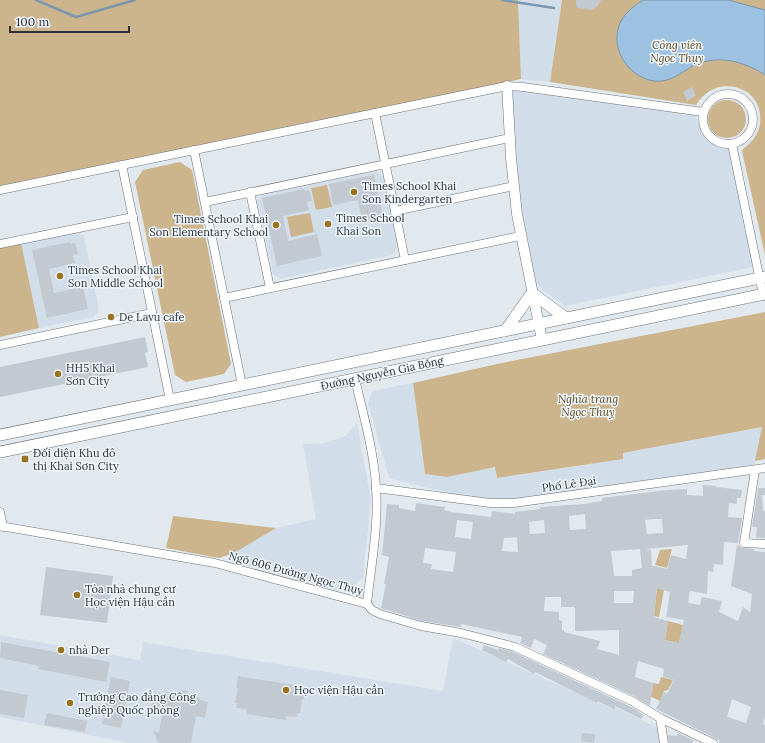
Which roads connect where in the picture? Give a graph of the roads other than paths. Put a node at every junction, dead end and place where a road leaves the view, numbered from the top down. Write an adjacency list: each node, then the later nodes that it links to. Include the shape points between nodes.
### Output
1 (507, 86): 2 (street); 3 (street); 4 (street)
2 (703, 112): 5 (street, via 702,122 709,136 724,144); 5 (street, via 711,99 718,95 739,97 748,104 753,120 751,128 744,138)
3 (375, 113): 6 (street); 8 (street)
4 (510, 138): 8 (street); 9 (street)
5 (732, 144): 18 (street)
6 (194, 150): 7 (street); 12 (street)
7 (122, 164): 10 (street); 14 (street)
8 (385, 164): 11 (street); 13 (street)
9 (514, 186): 13 (street); 15 (street)
10 (0, 190)
11 (250, 192): 12 (street); 19 (street)
12 (205, 202): 22 (street)
13 (395, 211): 17 (street)
14 (133, 217): 16 (street); 23 (street)
15 (520, 236): 17 (street); 20 (street)
16 (0, 244)
17 (405, 260): 19 (street)
18 (762, 278): 21 (street); 24 (main road, Đường Nguyễn Gia Bồng)
19 (270, 288): 22 (street)
20 (532, 294): 24 (main road); 25 (street); 26 (main road)
21 (764, 294): 27 (main road, Đường Nguyễn Gia Bồng)
22 (224, 298): 30 (street)
23 (152, 313): 28 (street); 31 (street)
24 (566, 318): 25 (main road, Đường Nguyễn Gia Bồng)
25 (538, 324): 26 (main road, Đường Nguyễn Gia Bồng); 27 (street)
26 (505, 331): 30 (main road, Đường Nguyễn Gia Bồng)
27 (542, 340): 29 (main road, Đường Nguyễn Gia Bồng)
28 (0, 345)
29 (355, 379): 32 (main road, Đường Nguyễn Gia Bồng); 38 (street, via 370,446)
30 (242, 385): 31 (main road, Đường Nguyễn Gia Bồng); 32 (main road)
31 (170, 400): 33 (main road); 34 (main road, Đường Nguyễn Gia Bồng)
32 (246, 401): 33 (main road, Đường Nguyễn Gia Bồng)
33 (174, 416): 35 (main road, Đường Nguyễn Gia Bồng)
34 (0, 435)
35 (0, 452)
36 (765, 468): 37 (street, Phố Lê Đại)
37 (755, 470): 38 (street, Phố Lê Đại, via 508,503 490,503); 41 (street, via 744,543)
38 (376, 488): 42 (street)
39 (0, 512): 40 (street)
40 (1, 526): 42 (street, Ngõ 606 Đường Ngọc Thụy, via 215,563)
41 (765, 544)
42 (367, 604): 43 (street, Ngõ 606 Đường Ngọc Thụy, via 380,614 421,626 515,647 632,701)
43 (660, 718): 44 (street); 45 (street, Ngõ 606 Đường Ngọc Thụy)
44 (664, 743)
45 (713, 743)

